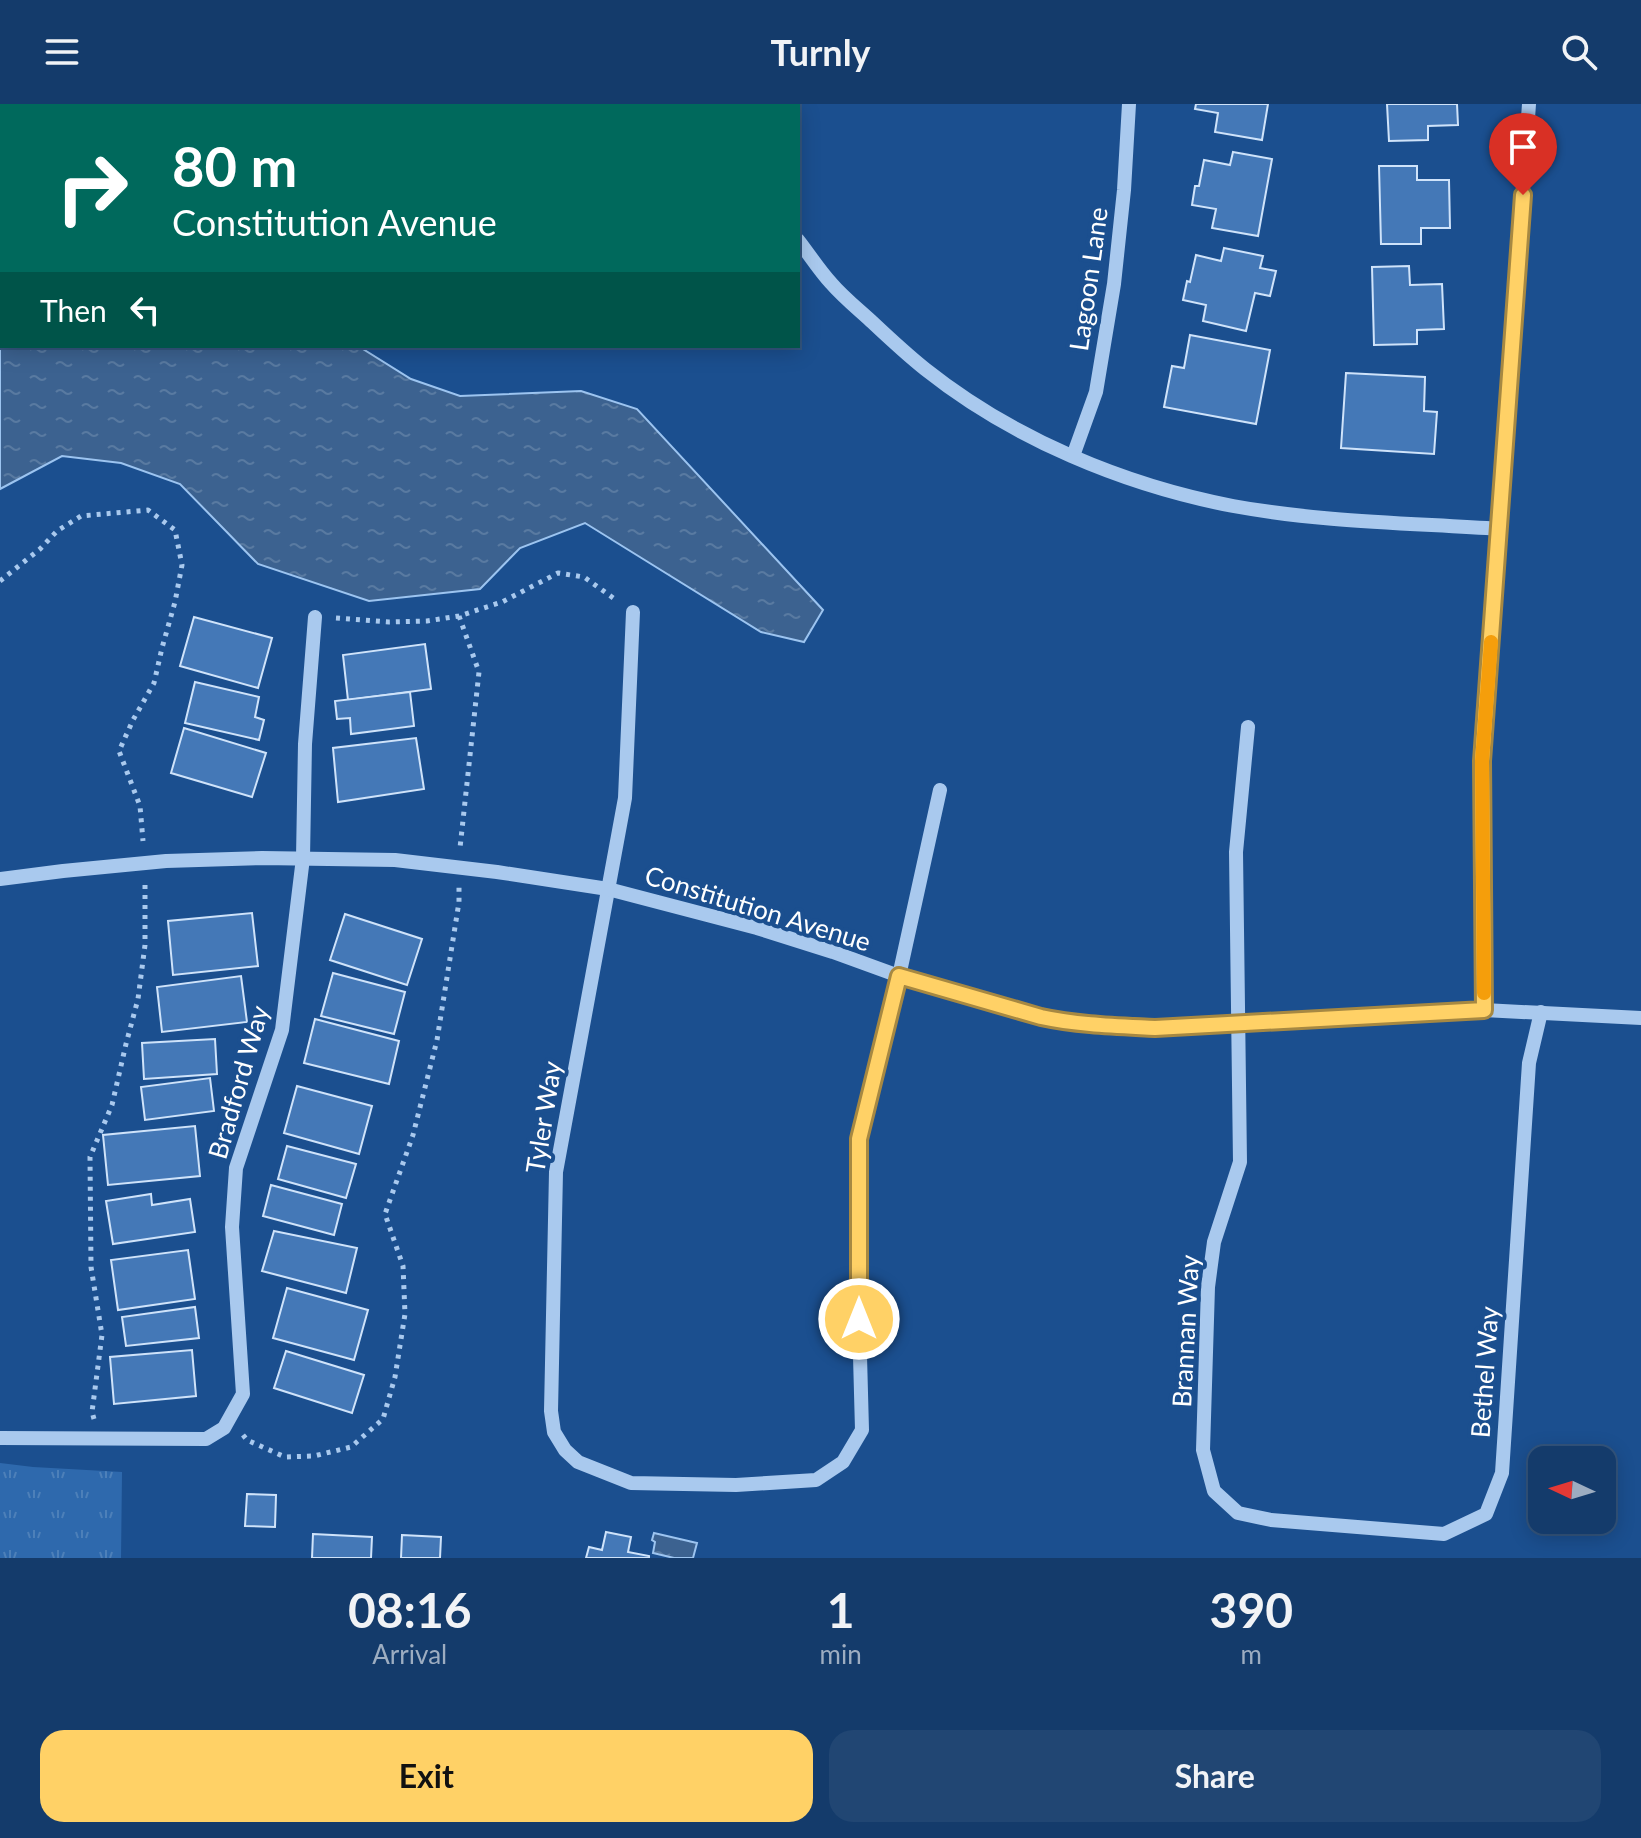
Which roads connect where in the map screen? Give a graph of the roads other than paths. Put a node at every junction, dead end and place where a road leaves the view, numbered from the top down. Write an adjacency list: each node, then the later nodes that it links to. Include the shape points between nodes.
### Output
1 (1129, 104): 4 (street, Lagoon Lane, via 1114,284 1096,392)
2 (1529, 104): 5 (street)
3 (800, 243): 4 (street, via 832,285 926,370 1003,421)
4 (1073, 456): 5 (street, via 1156,487 1232,506)
5 (1499, 529): 14 (street, via 1482,761)
6 (633, 612): 12 (street, Tyler Way, via 625,798)
7 (315, 617): 10 (street, Bradford Way)
8 (1248, 727): 17 (street, Brannan Way, via 1236,852)
9 (940, 790): 13 (street, Tyler Way)
10 (303, 858): 11 (street, Constitution Avenue, via 145,863); 12 (street, Constitution Avenue, via 395,860); 18 (street, Bradford Way, via 282,1030 236,1168 232,1227 243,1394 224,1428 206,1439)
11 (0, 879)
12 (608, 889): 13 (street, Constitution Avenue, via 757,928); 13 (street, Tyler Way, via 556,1172 551,1411 554,1432 578,1462 631,1483 816,1480 843,1462 862,1430 859,1139)
13 (899, 976): 17 (street, Constitution Avenue, via 1064,1022 1155,1028)
14 (1484, 1010): 15 (street, Constitution Avenue); 17 (street, Constitution Avenue)
15 (1541, 1012): 16 (street, Constitution Avenue); 19 (street, Bethel Way, via 1529,1063 1502,1473 1486,1514 1444,1534)
16 (1641, 1018)
17 (1237, 1024): 19 (street, Brannan Way, via 1240,1162 1214,1242 1208,1287 1203,1450 1214,1491 1238,1513)
18 (0, 1438)
19 (1271, 1520)

